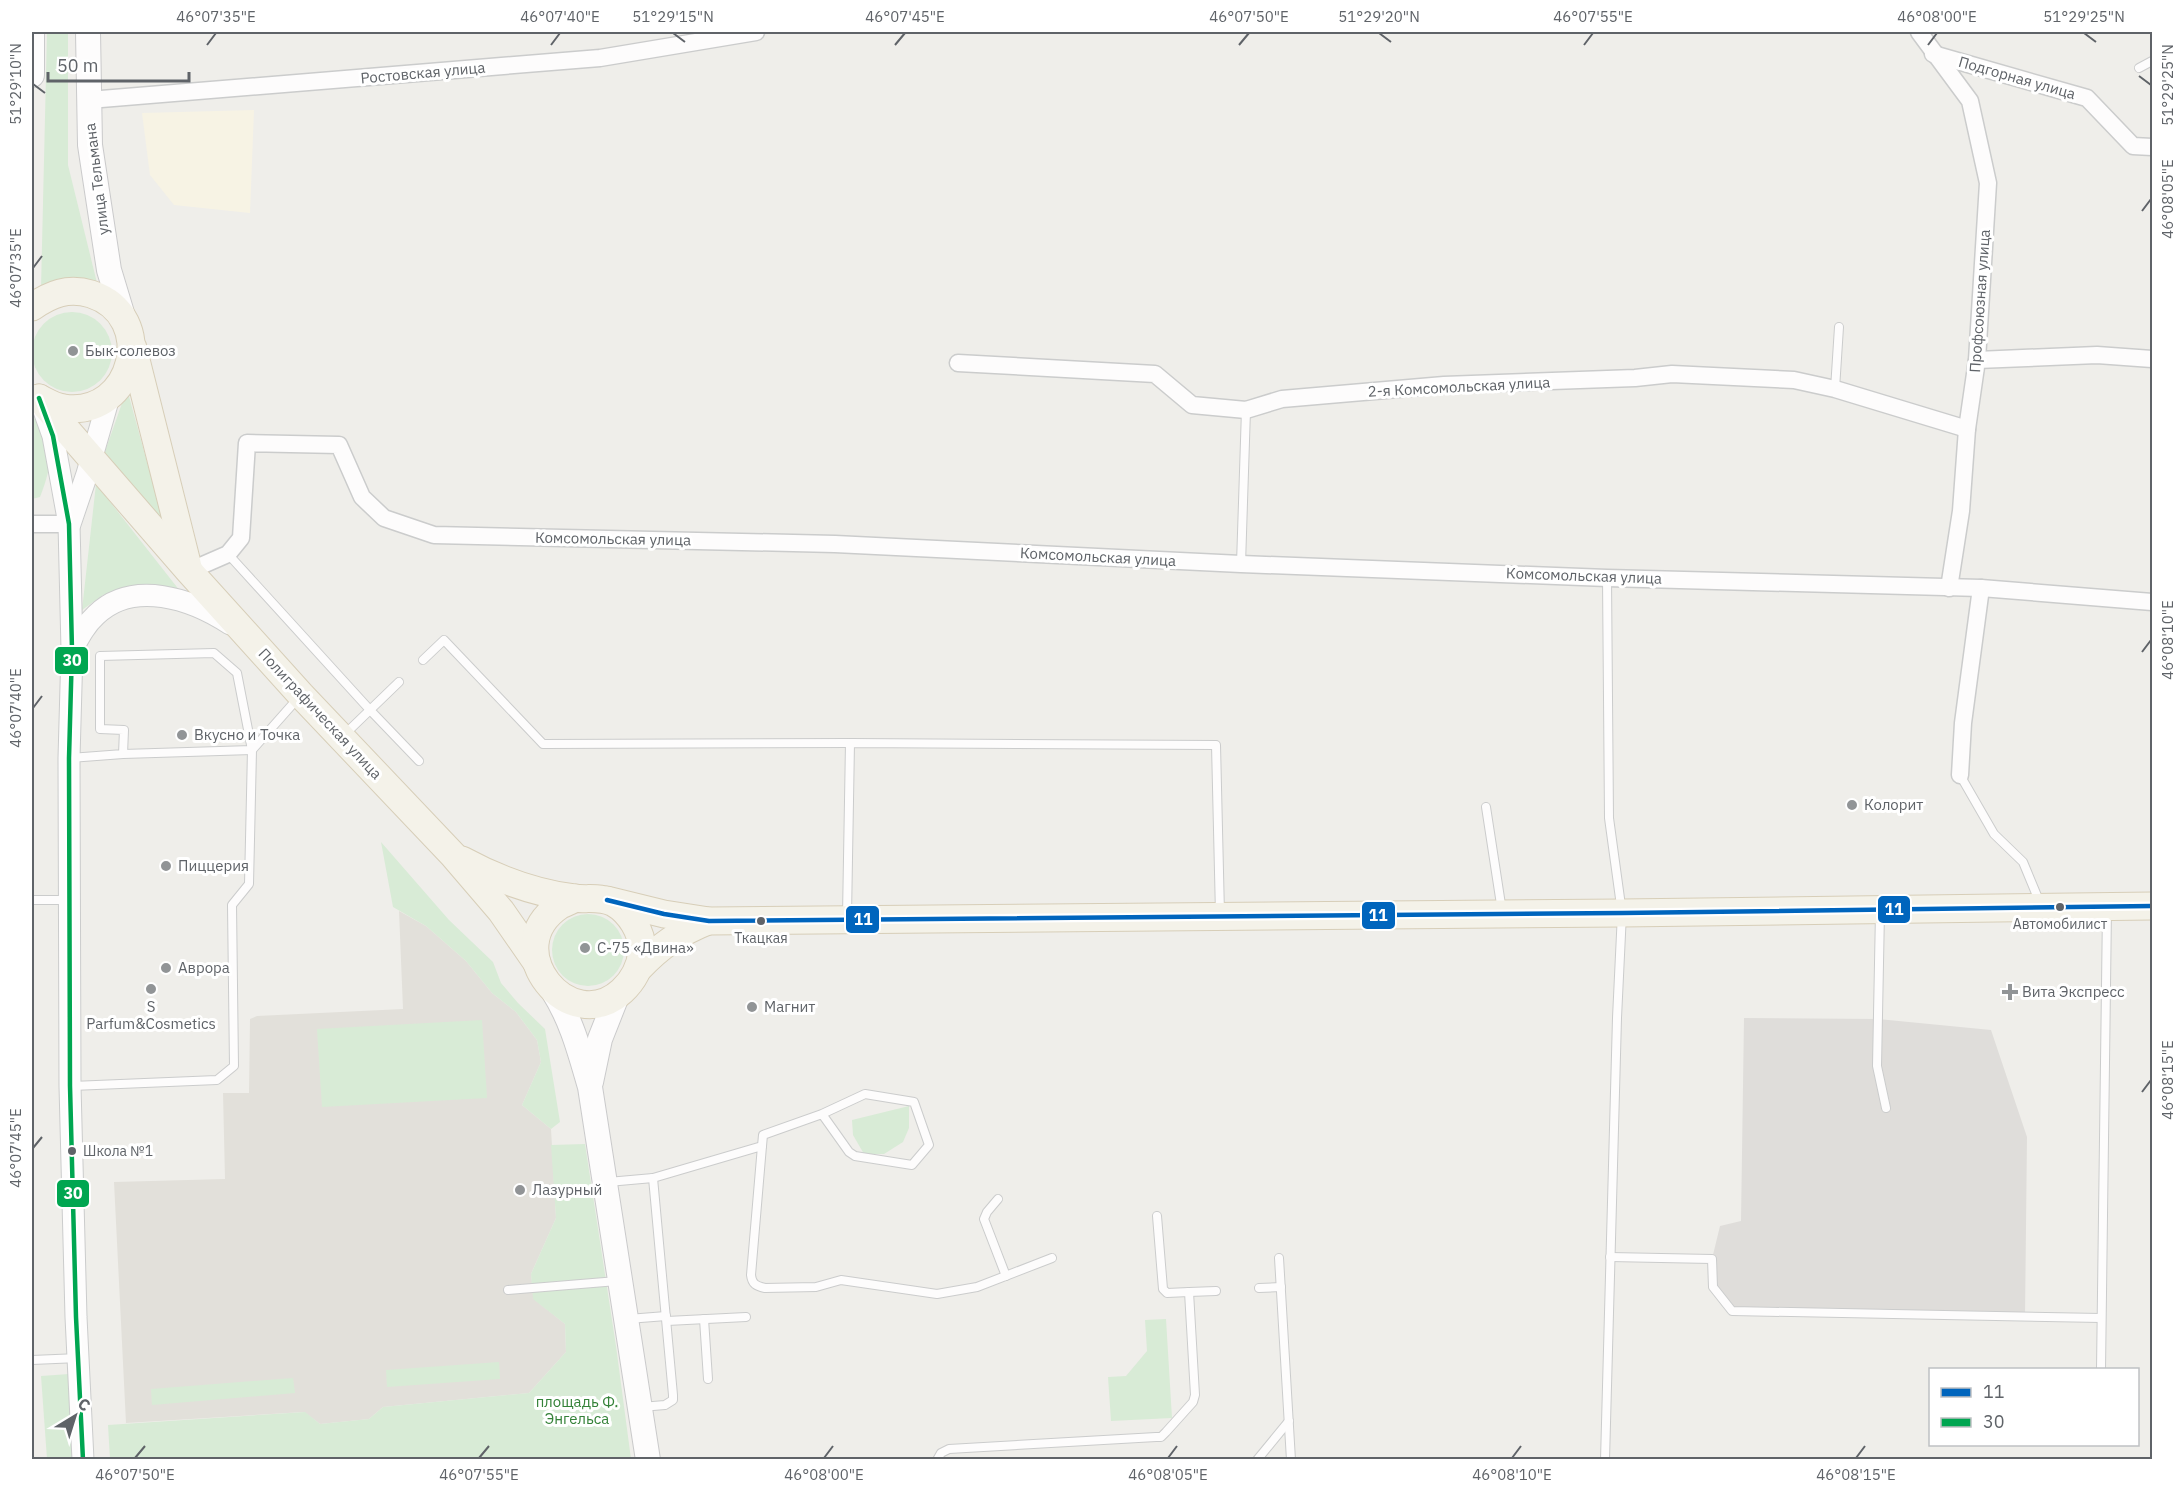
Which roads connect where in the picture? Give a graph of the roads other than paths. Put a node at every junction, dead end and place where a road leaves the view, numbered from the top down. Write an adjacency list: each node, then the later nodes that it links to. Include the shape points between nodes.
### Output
1 (32, 32): 8 (main road)
2 (88, 32): 9 (main road, улица Тельмана)
3 (756, 32): 9 (street, Ростовская улица, via 600,58)
4 (1919, 32): 5 (street, Профсоюзная улица)
5 (1934, 54): 10 (street, Подгорная улица, via 2087,98 2133,146); 15 (street, Профсоюзная улица, via 1970,101 1988,183)
6 (2152, 61): 7 (lane)
7 (2139, 68)
8 (32, 75)
9 (89, 100): 13 (main road, улица Тельмана, via 90,145 109,270)
10 (2152, 147)
11 (32, 307): 13 (main road, via 63,291 81,291 100,297 116,309)
12 (1839, 327): 17 (lane)
13 (128, 330): 19 (main road, улица Тельмана, via 130,363 122,382); 27 (main road, Полиграфическая улица)
14 (2152, 359): 15 (street, via 2097,356)
15 (1977, 360): 21 (street, Профсоюзная улица)
16 (957, 363): 20 (street, 2-я Комсомольская улица, via 1155,374 1192,405)
17 (1835, 389): 20 (street, 2-я Комсомольская улица, via 1794,380 1672,374 1444,385 1282,399); 21 (street, 2-я Комсомольская улица)
18 (35, 395): 19 (main road, via 57,407 75,409); 22 (main road, Полиграфическая улица); 23 (street, улица Тельмана, via 53,436)
19 (109, 397): 22 (street, улица Тельмана)
20 (1246, 410): 26 (lane)
21 (1967, 429): 29 (street, Профсоюзная улица, via 1961,511)
22 (91, 458): 23 (street, улица Тельмана); 27 (main road, Полиграфическая улица)
23 (69, 524): 24 (street); 33 (street, улица Тельмана)
24 (32, 525)
25 (228, 554): 26 (street, Комсомольская улица, via 241,538 247,443 339,445 362,497 384,518 434,535 835,543); 27 (street); 37 (lane)
26 (1241, 564): 28 (street, Комсомольская улица)
27 (189, 571): 32 (main road, Полиграфическая улица)
28 (1607, 578): 29 (street, Комсомольская улица); 55 (lane, via 1609,818)
29 (1949, 588): 30 (street, Комсомольская улица)
30 (1981, 588): 31 (street, Комсомольская улица); 44 (street)
31 (2152, 602)
32 (249, 636): 33 (street, улица Тельмана, via 211,611 173,599 141,595 118,600 97,613); 36 (main road, Полиграфическая улица)
33 (72, 650): 42 (street, улица Тельмана)
34 (423, 660): 39 (lane, via 444,640 543,744)
35 (399, 682): 37 (lane)
36 (301, 695): 38 (main road, Полиграфическая улица); 40 (lane)
37 (370, 710): 38 (lane); 43 (lane)
38 (341, 738): 46 (main road, Полиграфическая улица)
39 (850, 743): 57 (lane, via 1216,745); 58 (lane)
40 (252, 750): 41 (lane); 41 (lane, via 237,673 214,653 100,656 100,729 124,730); 64 (lane, via 249,884 232,905 234,1066 217,1080)
41 (123, 754): 42 (lane)
42 (69, 758): 49 (street, улица Тельмана)
43 (419, 761)
44 (1960, 775): 52 (lane, via 1994,834 2023,862)
45 (1486, 807): 56 (lane)
46 (453, 855): 47 (main road, Полиграфическая улица, via 515,884); 60 (main road, Полиграфическая улица, via 501,911)
47 (576, 898): 50 (main road, Полиграфическая улица); 60 (main road, via 559,906 542,923 536,941)
48 (32, 900): 49 (lane)
49 (70, 900): 64 (street, улица Тельмана)
50 (607, 900): 59 (main road, Полиграфическая улица); 61 (main road, via 630,917 639,933)
51 (2107, 905): 52 (main road, Полиграфическая улица); 53 (main road, Полиграфическая улица); 85 (lane)
52 (2042, 906): 54 (main road, Полиграфическая улица)
53 (2152, 906)
54 (1880, 909): 55 (main road, Полиграфическая улица); 66 (lane, via 1877,1066)
55 (1622, 913): 56 (main road, Полиграфическая улица); 73 (lane)
56 (1502, 914): 57 (main road, Полиграфическая улица)
57 (1220, 916): 58 (main road, Полиграфическая улица)
58 (847, 919): 59 (main road, Полиграфическая улица)
59 (709, 921): 61 (main road, Полиграфическая улица, via 672,938)
60 (537, 963): 62 (main road, Полиграфическая улица)
61 (639, 968): 63 (main road, Полиграфическая улица)
62 (553, 991): 63 (main road, via 588,1004); 65 (main road, via 576,1035)
63 (617, 996): 65 (main road, via 600,1039)
64 (70, 1086): 88 (street, улица Тельмана)
65 (590, 1087): 70 (main road)
66 (1886, 1108)
67 (822, 1114): 67 (lane, via 849,1152 862,1158 912,1165 929,1145 914,1102 865,1094); 68 (lane, via 763,1135)
68 (762, 1146): 69 (lane); 76 (lane, via 751,1275 757,1286 816,1287 841,1280 937,1294 977,1287)
69 (654, 1178): 70 (lane); 84 (lane)
70 (605, 1183): 77 (main road)
71 (998, 1198): 76 (lane, via 984,1219)
72 (1157, 1216): 82 (lane, via 1163,1289 1167,1293)
73 (1610, 1257): 85 (lane, via 1712,1259 1713,1287 1732,1311); 99 (lane)
74 (1052, 1258): 76 (lane)
75 (1279, 1258): 78 (lane)
76 (1006, 1276)
77 (620, 1281): 80 (lane); 86 (main road)
78 (1281, 1287): 79 (lane); 93 (lane)
79 (1259, 1288)
80 (508, 1290)
81 (1216, 1291): 82 (lane)
82 (1189, 1292): 96 (lane, via 1195,1395 1161,1437 949,1449)
83 (746, 1317): 87 (lane)
84 (666, 1318): 86 (lane); 87 (lane); 92 (lane, via 673,1400 665,1405)
85 (2101, 1318): 90 (lane)
86 (626, 1319): 92 (main road)
87 (704, 1319): 91 (lane)
88 (79, 1358): 89 (lane); 94 (street, улица Тельмана)
89 (32, 1360)
90 (2101, 1368)
91 (708, 1379)
92 (640, 1407): 95 (main road)
93 (1289, 1421): 97 (lane); 98 (lane)
94 (83, 1460)
95 (648, 1460)
96 (937, 1460)
97 (1257, 1460)
98 (1291, 1460)
99 (1605, 1460)

